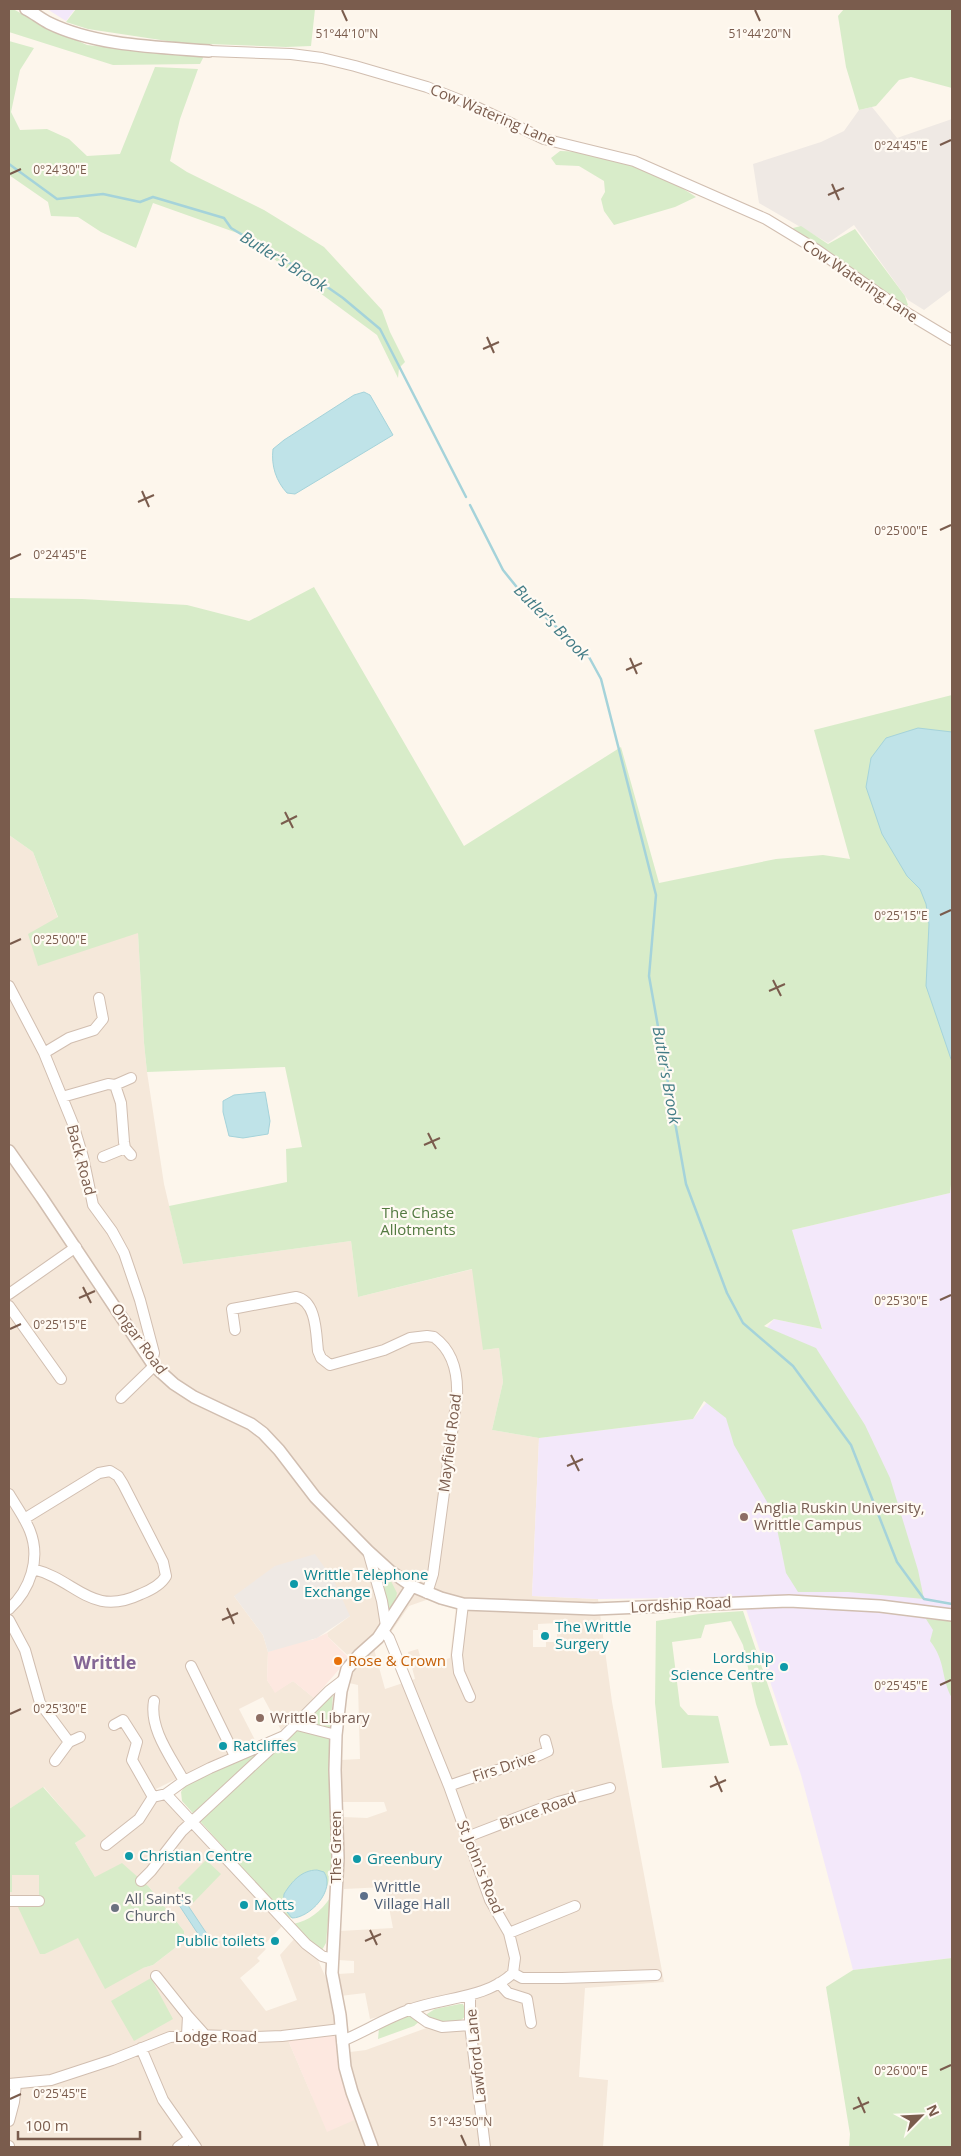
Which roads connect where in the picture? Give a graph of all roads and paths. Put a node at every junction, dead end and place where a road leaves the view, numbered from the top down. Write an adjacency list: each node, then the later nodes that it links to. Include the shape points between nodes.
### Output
1 (26, 9): 2 (street, Cow Watering Lane, via 49,23 86,37)
2 (209, 51): 3 (street, Cow Watering Lane, via 291,54 355,66 427,87 544,139 634,161 766,219)
3 (952, 340)
4 (9, 986): 6 (street, Back Road)
5 (99, 998): 6 (street, via 103,1019 94,1030 69,1038)
6 (44, 1053): 9 (street, Back Road)
7 (132, 1078): 8 (street)
8 (115, 1085): 9 (street, via 108,1084); 11 (street, via 121,1102 128,1151)
9 (62, 1097): 16 (street, Back Road, via 78,1139 93,1205 118,1241 135,1285 154,1353)
10 (9, 1151): 12 (street, Ongar Road)
11 (103, 1157)
12 (76, 1247): 13 (street); 16 (street, Ongar Road)
13 (9, 1294)
14 (9, 1306): 17 (street)
15 (235, 1330): 24 (street, Mayfield Road, via 232,1309 296,1297 309,1304 318,1351 330,1365 419,1336 434,1337 448,1353 456,1372 457,1396 433,1574)
16 (153, 1364): 18 (street); 21 (street, Ongar Road, via 181,1389 263,1433 315,1497)
17 (61, 1379)
18 (120, 1398)
19 (9, 1494): 20 (street)
20 (24, 1519): 22 (street, via 31,1532); 22 (street, via 99,1473 110,1471 118,1476 126,1490 163,1562 166,1576 143,1593 125,1601 111,1602 88,1598 59,1578)
21 (368, 1551): 23 (street, Ongar Road); 29 (street, Ongar Road, via 382,1601)
22 (33, 1569): 26 (street, via 24,1590)
23 (412, 1586): 24 (street, Lordship Road); 29 (street, The Green)
24 (427, 1593): 25 (street, Lordship Road)
25 (463, 1604): 27 (street, Lordship Road, via 594,1609 788,1601 880,1606); 32 (street, via 457,1655 459,1672)
26 (9, 1609)
27 (952, 1615)
28 (9, 1620): 40 (street, via 25,1650 40,1702)
29 (385, 1628): 31 (street, The Green, via 351,1664); 44 (street, St John's Road)
30 (191, 1666): 41 (street)
31 (342, 1681): 35 (street, The Green); 36 (street, The Green)
32 (470, 1697)
33 (154, 1701): 43 (street, via 156,1729)
34 (114, 1725): 47 (street, via 123,1720 137,1742 132,1760)
35 (297, 1725): 36 (street); 37 (street, The Green)
36 (336, 1735): 56 (street, The Green, via 338,1858)
37 (284, 1736): 41 (street, The Green); 48 (street, The Green)
38 (80, 1737): 40 (street)
39 (545, 1740): 44 (street, Firs Drive, via 548,1751 538,1756)
40 (69, 1742): 42 (street)
41 (236, 1756): 43 (street, The Green)
42 (56, 1761)
43 (184, 1781): 46 (street, The Green)
44 (449, 1786): 49 (street, St John's Road)
45 (610, 1788): 49 (street, Bruce Road, via 558,1802)
46 (166, 1794): 47 (street); 48 (street)
47 (153, 1797): 50 (street, via 139,1819)
48 (193, 1822): 51 (street, The Green); 56 (street, via 306,1944)
49 (467, 1837): 55 (street, St John's Road, via 490,1900)
50 (106, 1845)
51 (141, 1881)
52 (9, 1901): 53 (street)
53 (39, 1901)
54 (575, 1906): 55 (street)
55 (509, 1933): 57 (street, St John's Road, via 515,1958)
56 (332, 1959): 67 (street, The Green)
57 (514, 1972): 58 (street, via 522,1978); 60 (street, Lodge Road)
58 (656, 1975)
59 (156, 1976): 63 (street)
60 (499, 1983): 61 (street, Lodge Road); 64 (street, via 508,1993 527,1999)
61 (470, 1995): 62 (street, Lodge Road); 65 (street, Lawford Lane)
62 (410, 2009): 65 (street, via 427,2022 442,2027); 67 (street, Lodge Road)
63 (188, 2016): 66 (street); 68 (street)
64 (531, 2023)
65 (470, 2025): 76 (street, Lawford Lane)
66 (187, 2035): 68 (street, Lodge Road); 69 (street, Lodge Road, via 170,2037)
67 (341, 2035): 68 (street, Lodge Road); 75 (street, The Green, via 347,2077)
68 (206, 2036)
69 (141, 2048): 70 (street, Lodge Road, via 51,2080); 72 (street, via 164,2100)
70 (12, 2084): 71 (street, via 14,2102)
71 (9, 2122)
72 (189, 2138): 73 (street); 74 (street)
73 (178, 2147)
74 (196, 2147)
75 (372, 2147)
76 (485, 2147)

